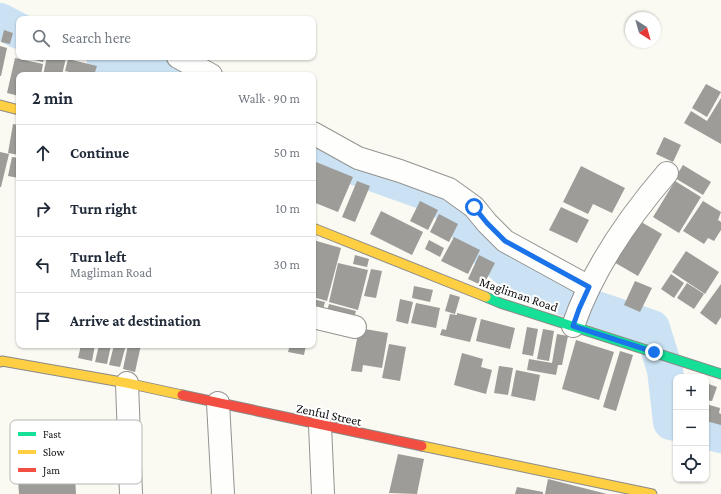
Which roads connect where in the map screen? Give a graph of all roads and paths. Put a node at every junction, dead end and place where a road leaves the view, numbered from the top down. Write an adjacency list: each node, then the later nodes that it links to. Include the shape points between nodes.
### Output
1 (184, 60): 2 (street)
2 (206, 72)
3 (0, 105): 4 (street)
4 (16, 109)
5 (316, 135): 8 (street, via 358,158 448,188 474,207 505,241)
6 (667, 173): 8 (street, via 629,220)
7 (316, 229): 8 (street, Magliman Road, via 500,304)
8 (582, 304): 12 (street, Magliman Road, via 654,352)
9 (316, 318): 10 (street)
10 (355, 327)
11 (0, 362): 13 (street, Zenful Street)
12 (721, 374)
13 (127, 383): 14 (street, Zenful Street); 15 (street)
14 (218, 403): 16 (street, Zenful Street); 19 (street)
15 (128, 420)
16 (320, 425): 20 (street); 21 (street, Zenful Street)
17 (131, 484): 18 (street)
18 (131, 494)
19 (223, 494)
20 (323, 494)
21 (652, 494)

